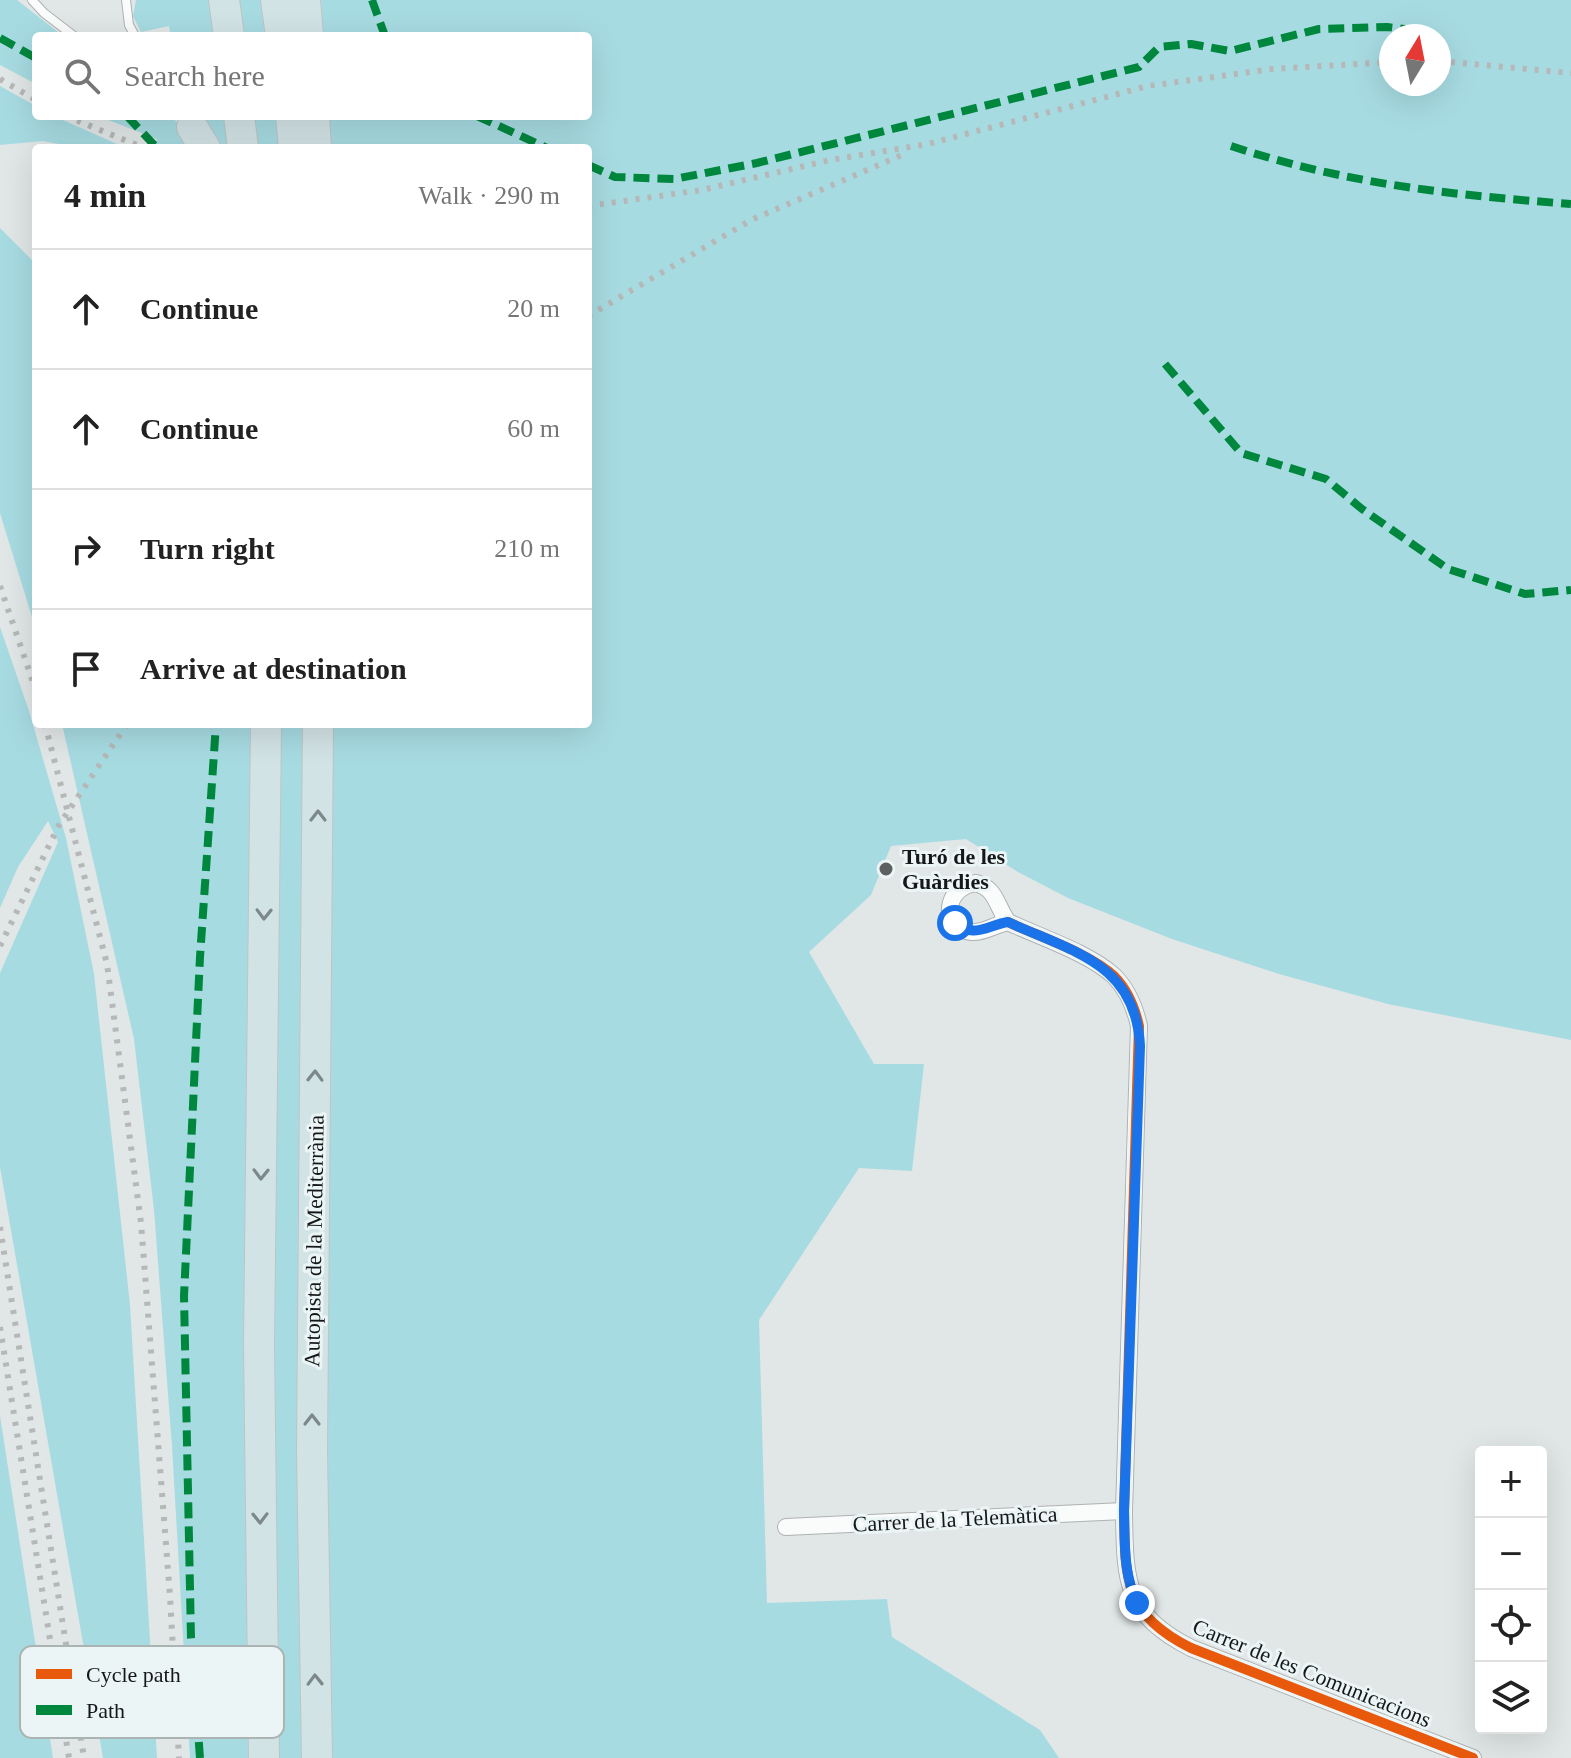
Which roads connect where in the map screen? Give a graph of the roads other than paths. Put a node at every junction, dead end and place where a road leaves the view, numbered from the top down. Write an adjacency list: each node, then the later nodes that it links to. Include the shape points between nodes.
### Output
1 (32, 0): 8 (lane)
2 (41, 0): 8 (lane)
3 (118, 0): 9 (lane)
4 (126, 0): 9 (lane)
5 (224, 0): 12 (highway)
6 (276, 0): 13 (highway)
7 (305, 0): 14 (highway)
8 (44, 13): 10 (lane)
9 (129, 25): 11 (lane)
10 (69, 32)
11 (133, 32)
12 (228, 32)
13 (280, 32)
14 (308, 32)
15 (240, 120): 18 (highway)
16 (291, 120): 19 (highway)
17 (314, 120): 20 (highway)
18 (242, 144)
19 (294, 144)
20 (316, 144)
21 (266, 728): 26 (highway, one-way to 26, via 259,1344)
22 (318, 728): 29 (highway, Autopista de la Mediterrània, one-way to 22, via 312,1435)
23 (1008, 922): 24 (street, Carrer de les Comunicacions, via 1114,976 1134,1006 1139,1026)
24 (1124, 1511): 25 (street, Carrer de la Telemàtica); 30 (street, Carrer de les Comunicacions, via 1129,1587 1161,1630 1191,1648)
25 (786, 1527)
26 (263, 1646)
27 (264, 1738): 28 (highway, one-way to 28)
28 (264, 1758)
29 (317, 1758)
30 (1473, 1758)

